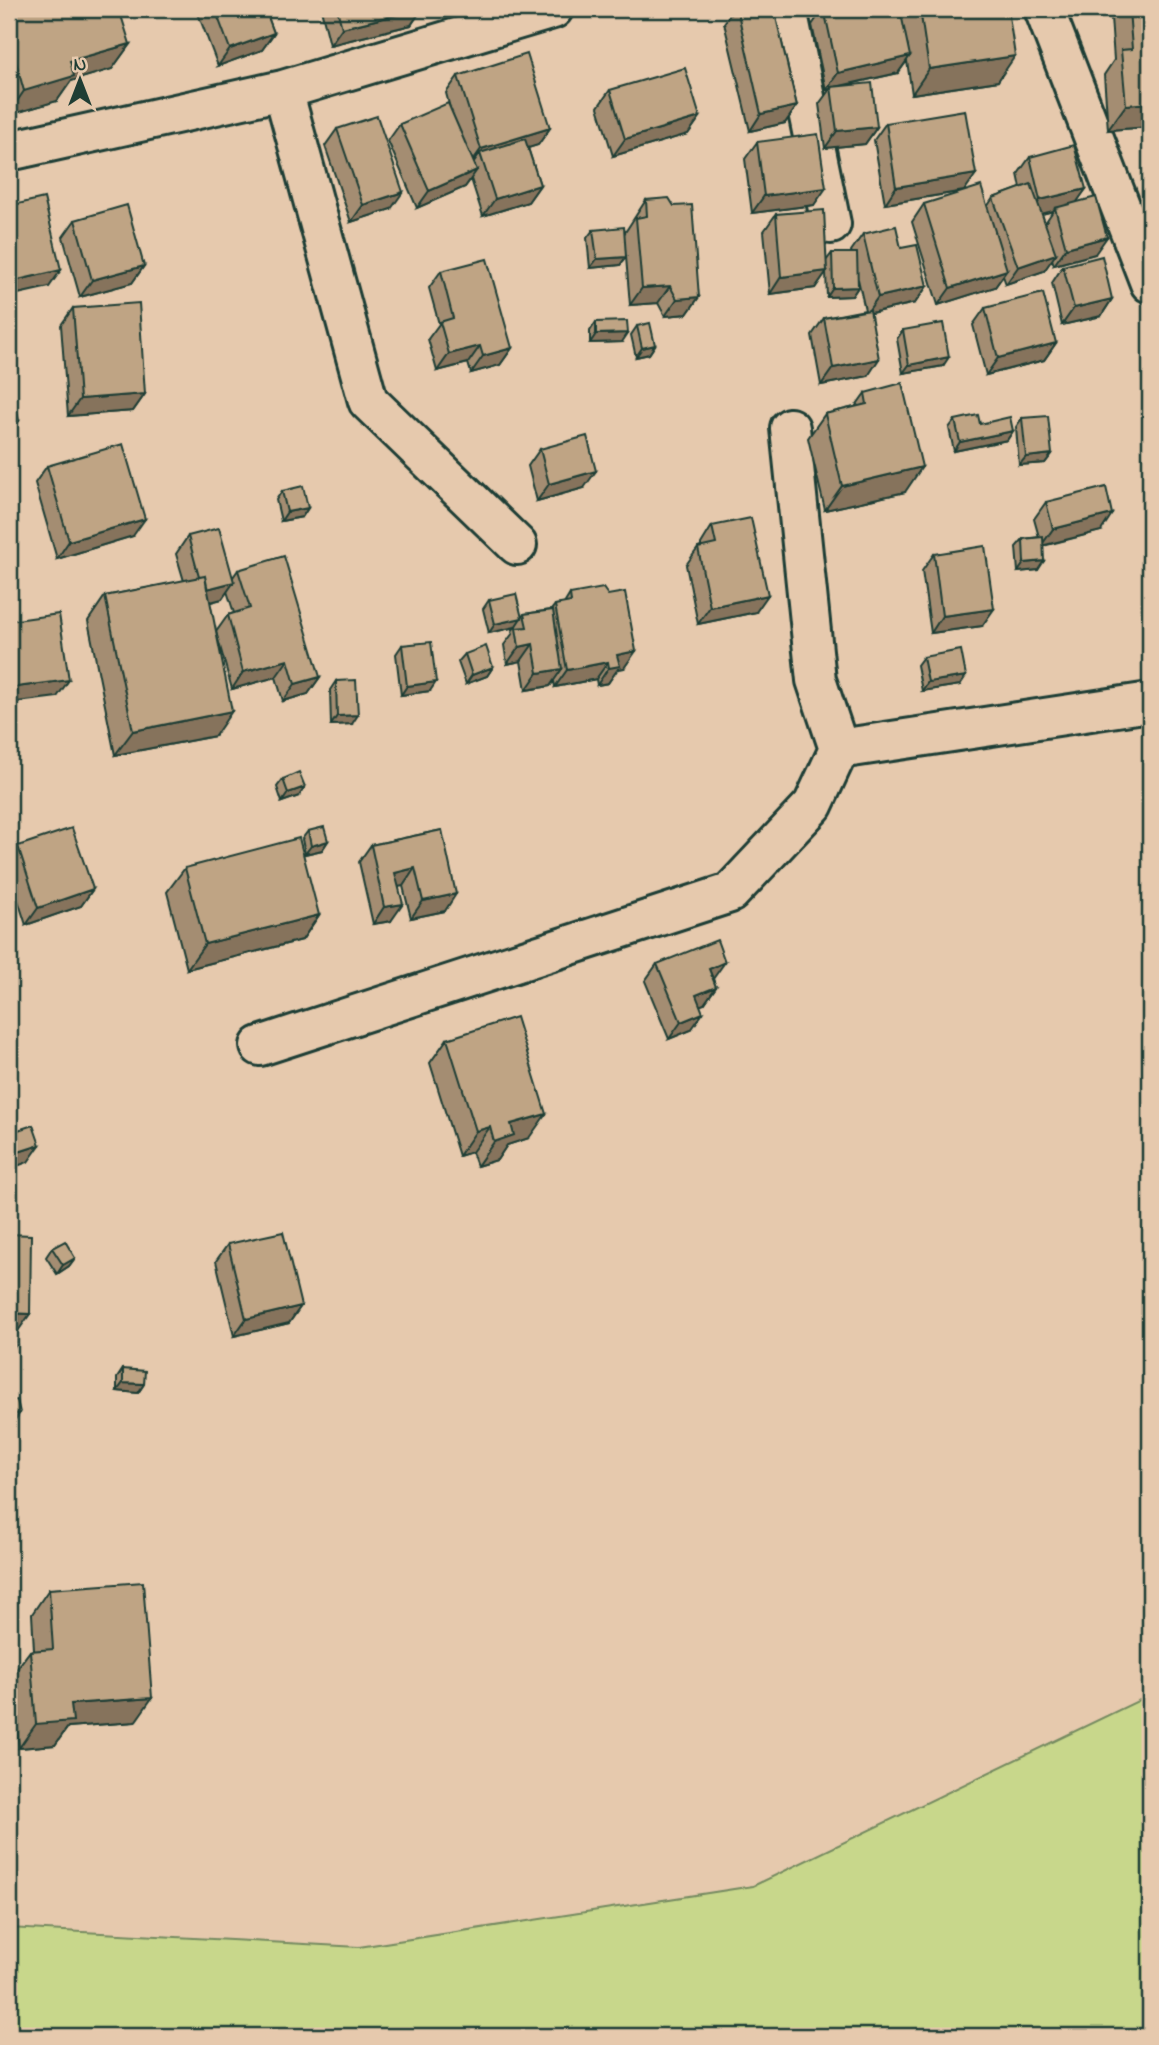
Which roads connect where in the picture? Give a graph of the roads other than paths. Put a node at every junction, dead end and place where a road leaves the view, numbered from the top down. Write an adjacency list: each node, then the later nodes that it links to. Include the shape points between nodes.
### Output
1 (553, 9): 4 (street)
2 (787, 9): 6 (street)
3 (1044, 9): 7 (street)
4 (283, 90): 5 (street); 9 (street, via 368,401)
5 (9, 151)
6 (831, 224)
7 (1150, 283)
8 (790, 428): 11 (street, via 816,680)
9 (517, 545)
10 (1150, 702): 11 (street)
11 (839, 749): 12 (street, via 813,805 730,893)
12 (260, 1046)

